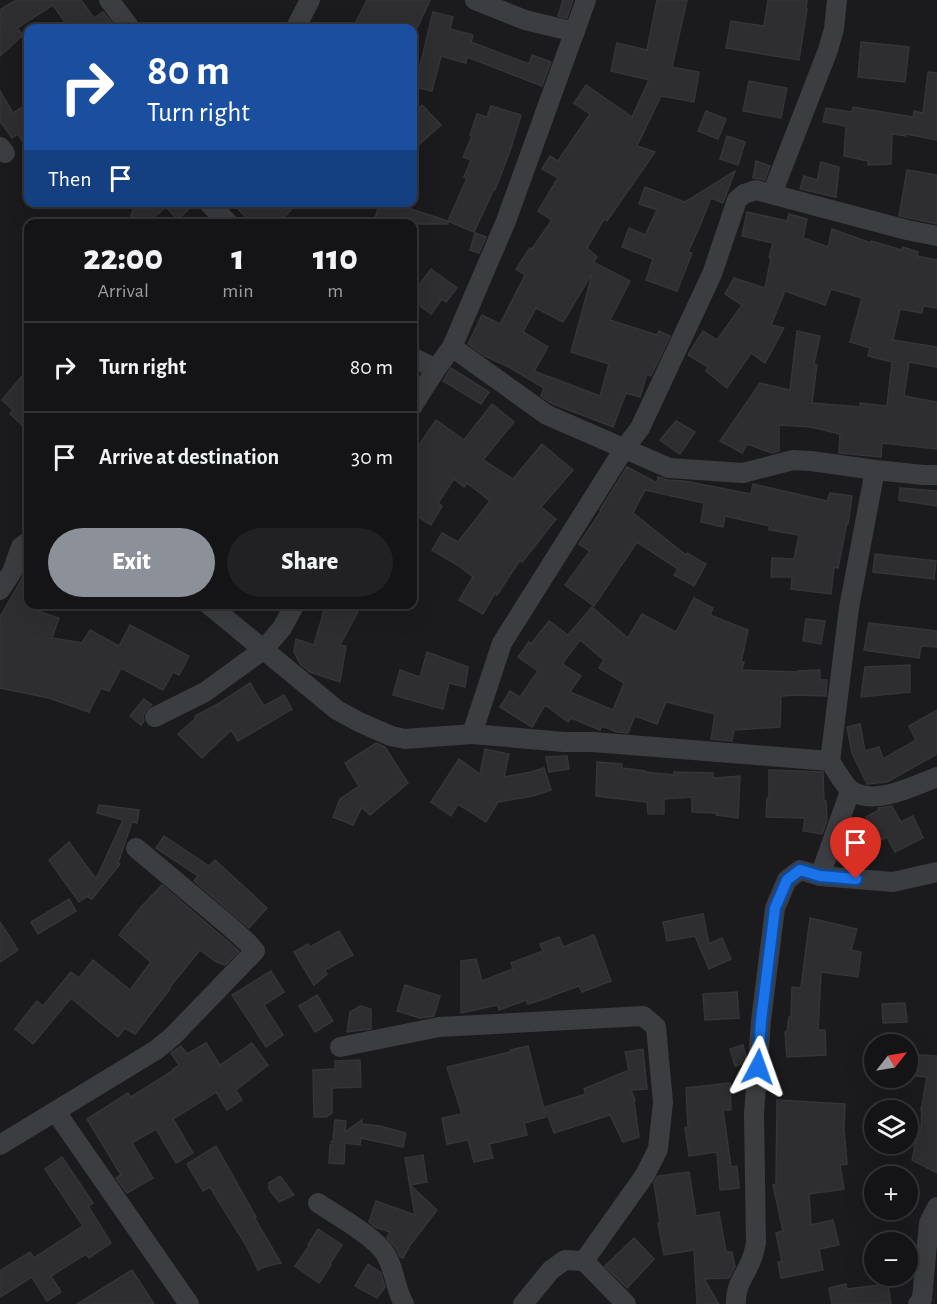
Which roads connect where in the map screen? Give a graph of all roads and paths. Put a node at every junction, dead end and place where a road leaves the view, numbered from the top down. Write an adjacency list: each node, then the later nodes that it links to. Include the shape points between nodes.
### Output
1 (109, 0): 6 (street)
2 (310, 0): 7 (street)
3 (475, 0): 8 (street, via 525,20)
4 (586, 0): 8 (street)
5 (837, 0): 9 (street, via 828,50)
6 (127, 24)
7 (298, 24)
8 (575, 32): 13 (street, via 506,221)
9 (772, 194): 12 (street); 17 (street, via 756,190 737,200 712,274 640,428)
10 (213, 207): 11 (street)
11 (224, 219)
12 (937, 236)
13 (452, 347): 15 (street); 17 (street, via 547,415)
14 (417, 360): 15 (street)
15 (436, 369): 16 (street)
16 (417, 399)
17 (624, 449): 18 (street, via 669,468 743,473 793,460); 26 (street, via 502,643)
18 (875, 470): 19 (street); 27 (street, via 849,608)
19 (937, 475)
20 (24, 545): 21 (street)
21 (0, 590)
22 (214, 609): 24 (street)
23 (292, 609): 24 (street)
24 (264, 649): 25 (street, via 205,692); 26 (street, via 337,710 391,736 405,740)
25 (155, 717)
26 (472, 735): 27 (street)
27 (830, 761): 29 (street)
28 (937, 777): 29 (street, via 886,796 866,797)
29 (850, 791): 32 (street)
30 (136, 848): 34 (street, via 255,951 156,1050)
31 (937, 872): 32 (street, via 893,882)
32 (820, 876): 43 (street, via 800,870 787,880 775,908 754,1113 756,1243 738,1283)
33 (340, 1047): 38 (street, via 439,1027 643,1016 656,1027 663,1102 658,1149 645,1176)
34 (56, 1112): 35 (street); 39 (street)
35 (0, 1145)
36 (318, 1203): 40 (street, via 385,1252)
37 (937, 1207): 44 (street, via 929,1223 922,1299)
38 (584, 1261): 41 (street, via 565,1260 551,1270); 42 (street)
39 (189, 1304)
40 (404, 1304)
41 (523, 1304)
42 (626, 1304)
43 (736, 1304)
44 (918, 1304)

